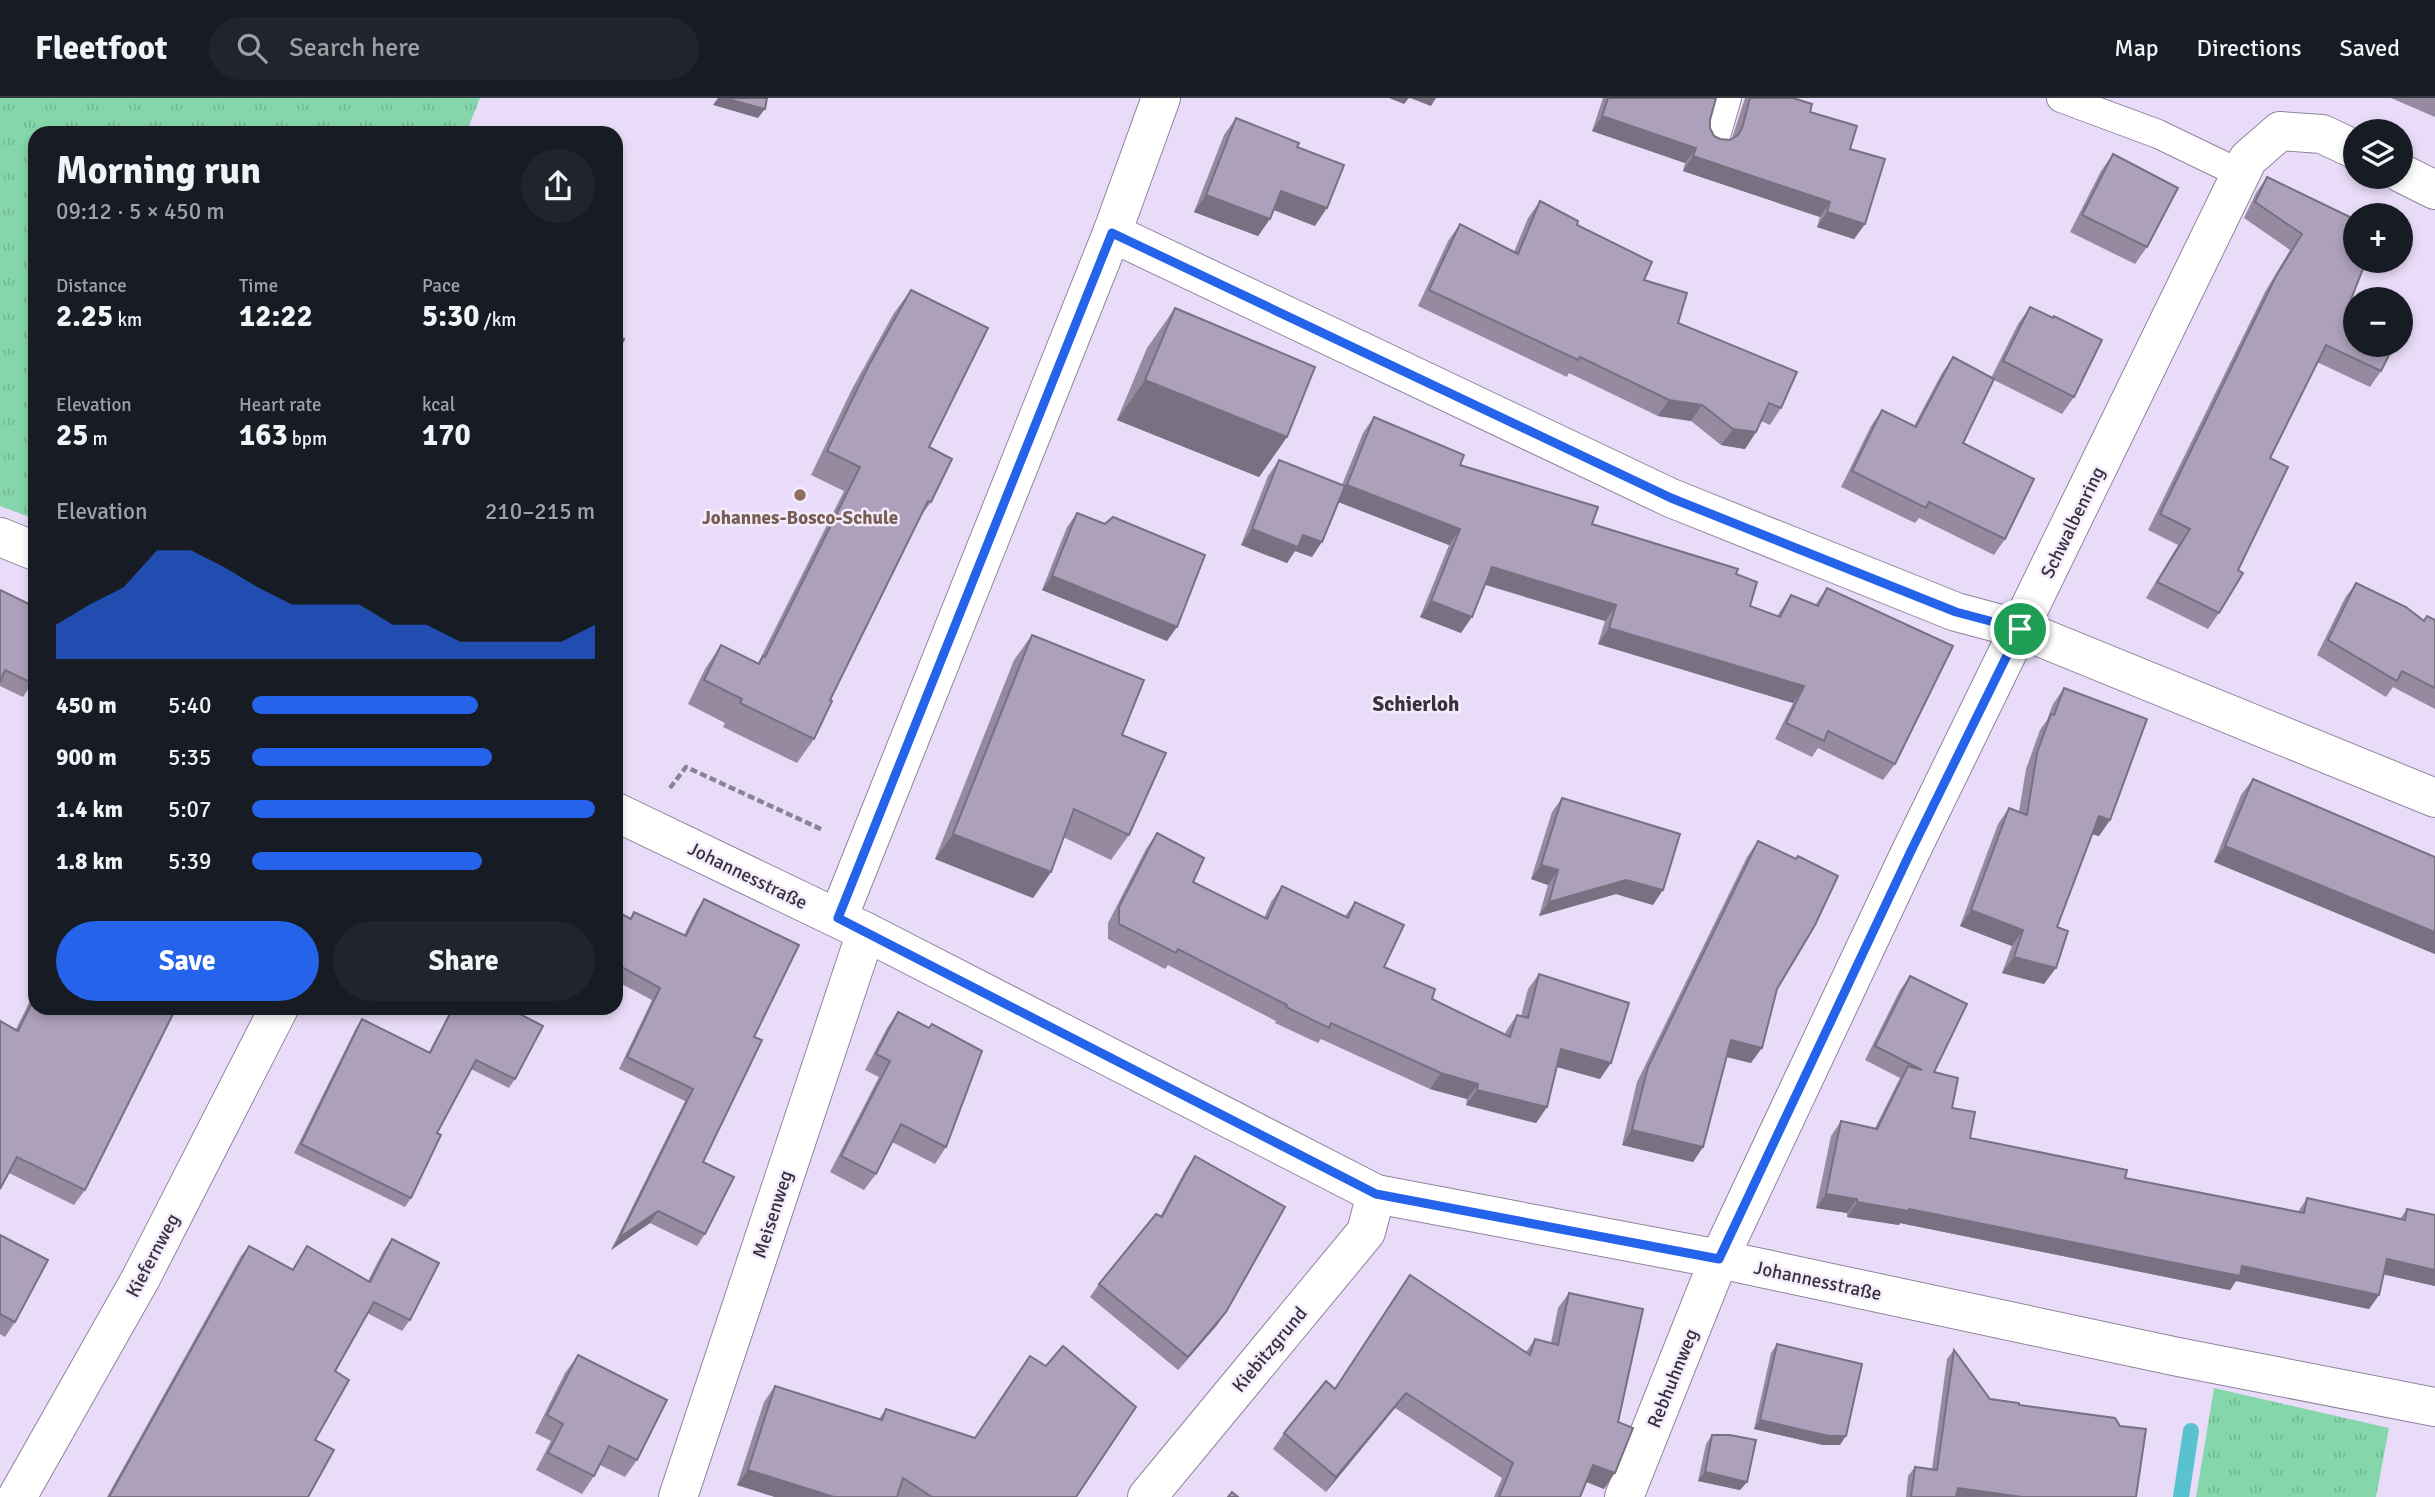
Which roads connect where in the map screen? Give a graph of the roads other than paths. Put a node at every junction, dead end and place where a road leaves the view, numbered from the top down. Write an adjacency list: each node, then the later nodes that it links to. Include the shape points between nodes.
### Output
1 (1161, 98): 9 (street, Meisenweg)
2 (1727, 98): 4 (lane)
3 (2061, 98): 6 (lane, via 2158,134)
4 (1714, 139)
5 (2343, 144): 6 (street, Schwalbenring, via 2322,134 2280,131 2248,159)
6 (2241, 174): 12 (street, Schwalbenring)
7 (2413, 179): 8 (street)
8 (2435, 190)
9 (1112, 233): 12 (street, via 1671,498 1956,612); 15 (street, Meisenweg, via 865,850)
10 (0, 537): 11 (street)
11 (28, 548)
12 (2020, 629): 13 (street); 18 (street, Schwalbenring)
13 (2435, 798)
14 (628, 818): 15 (street, Johannesstraße)
15 (852, 925): 17 (street, Johannesstraße); 21 (street, Meisenweg)
16 (275, 1015): 20 (street, Kiefernweg, via 141,1278)
17 (1376, 1194): 18 (street, Johannesstraße); 22 (street, Kiebitzgrund, via 1366,1232)
18 (1719, 1259): 19 (street, Johannesstraße); 23 (street, Rebhuhnweg)
19 (2435, 1408)
20 (17, 1497)
21 (678, 1497)
22 (1147, 1497)
23 (1624, 1497)

